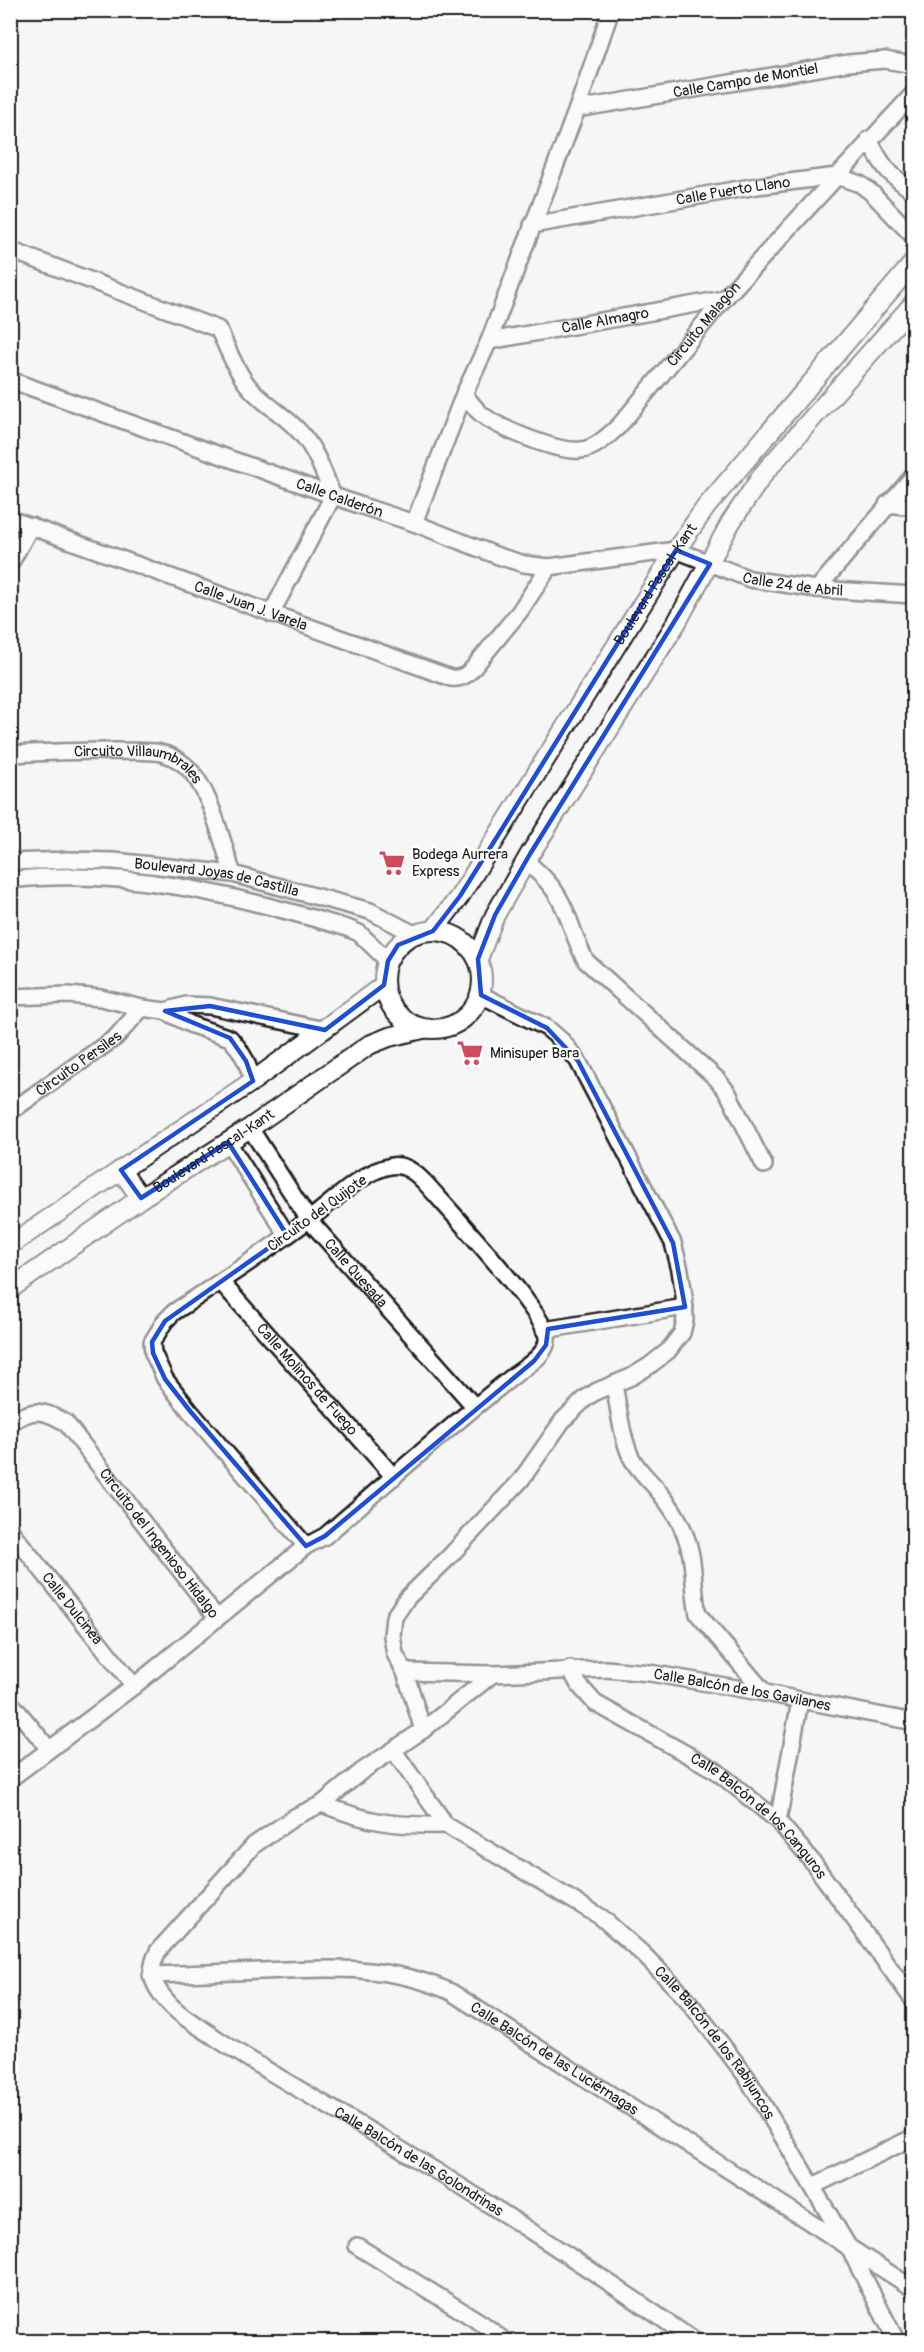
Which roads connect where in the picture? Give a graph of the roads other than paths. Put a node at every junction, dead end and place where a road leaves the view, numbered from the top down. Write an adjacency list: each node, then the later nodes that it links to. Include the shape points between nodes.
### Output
1 (610, 10): 4 (street)
2 (914, 65): 4 (street, Calle Campo de Montiel, via 885,60 848,63)
3 (914, 93): 5 (street, Circuito Malagón)
4 (577, 109): 8 (street)
5 (869, 139): 6 (street, Circuito Malagón); 7 (street, via 880,164)
6 (837, 176): 8 (street, Calle Puerto Llano); 9 (street, Calle Puerto Llano, via 872,192); 12 (street, Circuito Malagón)
7 (914, 192)
8 (532, 225): 14 (street)
9 (914, 237)
10 (10, 250): 18 (street, via 218,329 244,381 297,428 318,458)
11 (914, 262): 24 (street, Boulevard Pascal-Kant, via 718,491)
12 (724, 300): 14 (street, Calle Almagro); 16 (street, Circuito Malagón, via 619,426 583,450 566,451 541,444 480,413)
13 (914, 303): 26 (street, Boulevard Pascal-Kant, via 764,473 731,522)
14 (489, 341): 16 (street)
15 (10, 380): 18 (street, Calle Calderón)
16 (464, 394): 22 (street)
17 (914, 475): 19 (street)
18 (333, 495): 22 (street, Calle Calderón); 30 (street)
19 (887, 504): 20 (street); 28 (street)
20 (914, 507)
21 (10, 519): 23 (street, Calle Juan J. Varela)
22 (414, 523): 27 (street, Calle Calderón, via 498,556)
23 (31, 526): 25 (street); 30 (street, Calle Juan J. Varela)
24 (676, 550): 26 (street, Calle 24 de Abril); 27 (street, Calle Calderón); 36 (street, Boulevard Pascal-Kant, via 460,896)
25 (10, 564)
26 (710, 564): 28 (street, Calle 24 de Abril, via 750,579); 32 (street, Boulevard Pascal-Kant)
27 (549, 567): 30 (street, Calle Juan J. Varela, via 520,610 467,675 458,679)
28 (817, 589): 29 (street, Calle 24 de Abril)
29 (914, 595)
30 (271, 614)
31 (10, 754): 34 (street, Circuito Villaumbrales, via 64,750 147,752 176,759 195,777 207,800)
32 (526, 861): 38 (street, Boulevard Pascal-Kant, via 495,915); 51 (street, via 551,885 561,901 586,961 728,1093)
33 (10, 862): 34 (street, Boulevard Joyas de Castilla, via 114,861)
34 (233, 874): 37 (street, Boulevard Joyas de Castilla, via 370,910)
35 (10, 880): 39 (street, Boulevard Joyas de Castilla, via 115,879 229,895 347,928 359,933)
36 (433, 931): 37 (street); 38 (street, via 451,934 467,944)
37 (414, 934): 39 (street, via 398,945)
38 (478, 958): 41 (street, via 483,977)
39 (388, 961): 40 (street)
40 (384, 985): 45 (street, via 390,1005 404,1020); 46 (street)
41 (481, 995): 45 (street, via 459,1023 442,1029); 59 (street, via 547,1028 578,1061 673,1243)
42 (10, 997): 43 (street, via 68,995)
43 (142, 1008): 44 (street); 48 (street, Circuito Persiles, via 116,1037)
44 (165, 1011): 46 (street, via 186,1005 210,1006); 47 (street, via 230,1038 240,1049)
45 (423, 1029): 49 (street, Boulevard Pascal-Kant, via 369,1045)
46 (325, 1030): 47 (street)
47 (253, 1081): 52 (street)
48 (10, 1112)
49 (250, 1128): 50 (street, Boulevard Pascal-Kant); 54 (street, Calle Quesada)
50 (228, 1142): 53 (street, Boulevard Pascal-Kant); 55 (street)
51 (764, 1165)
52 (122, 1170): 53 (street); 56 (street)
53 (141, 1198): 58 (street, Boulevard Pascal-Kant)
54 (309, 1220): 55 (street, Circuito del Quijote); 60 (street, Circuito del Quijote, via 374,1172 392,1165 404,1167 419,1176 515,1287); 62 (street, Calle Quesada)
55 (287, 1235): 57 (street, Circuito del Quijote)
56 (10, 1245)
57 (221, 1282): 64 (street, Calle Molinos de Fuego); 66 (street, Circuito del Quijote, via 165,1320 152,1342 153,1353 165,1379 190,1412)
58 (10, 1289)
59 (685, 1307): 60 (street); 61 (street, via 682,1333 668,1351)
60 (544, 1330): 62 (street, via 546,1345 534,1361)
61 (614, 1385): 69 (street, via 586,1398 563,1420 521,1480 406,1598 394,1617 392,1636 395,1654); 72 (street, via 623,1436 632,1458 660,1492 685,1533 693,1562 698,1614)
62 (474, 1406): 64 (street)
63 (10, 1423): 67 (street, Circuito del Ingenioso Hidalgo, via 41,1411 66,1423)
64 (394, 1477): 66 (street, via 325,1536)
65 (10, 1530): 71 (street, Calle Dulcinea)
66 (306, 1546): 67 (street)
67 (217, 1618): 71 (street, Circuito del Ingenioso Hidalgo)
68 (570, 1669): 70 (street, Calle Balcón de los Gavilanes); 72 (street, Calle Balcón de los Gavilanes, via 650,1673); 81 (street, Calle Balcón de los Canguros, via 596,1703 715,1770)
69 (405, 1672): 70 (street, Calle Balcón de los Gavilanes); 76 (street)
70 (493, 1674): 76 (street)
71 (134, 1686): 77 (street, Circuito del Ingenioso Hidalgo)
72 (765, 1693): 73 (street, Calle Balcón de los Gavilanes)
73 (800, 1701): 75 (street, Calle Balcón de los Gavilanes); 81 (street)
74 (10, 1702): 77 (street)
75 (914, 1722)
76 (423, 1730): 78 (street)
77 (49, 1749): 79 (street, Circuito del Ingenioso Hidalgo)
78 (394, 1750): 80 (street); 82 (street, Calle Balcón de los Rabijuncos)
79 (10, 1779)
80 (322, 1804): 82 (street, Calle Balcón de los Rabijuncos, via 355,1818 386,1824); 83 (street, via 296,1816 254,1845 158,1951)
81 (778, 1821): 84 (street, Calle Balcón de los Canguros)
82 (446, 1825): 86 (street, Calle Balcón de los Rabijuncos, via 601,1917 644,1954 687,1998 746,2076)
83 (151, 1975): 88 (street, Calle Balcón de las Luciérnagas, via 355,1968 428,1982 451,1992); 91 (street, Calle Balcón de las Golondrinas, via 178,2012 253,2063 383,2139)
84 (914, 2001)
85 (914, 2137): 86 (street)
86 (813, 2186): 88 (street, Calle Balcón de los Rabijuncos)
87 (357, 2246): 90 (street)
88 (848, 2246): 89 (street, Calle Balcón de las Luciérnagas); 92 (street, Calle Balcón de los Rabijuncos)
89 (914, 2289)
90 (506, 2342)
91 (696, 2342)
92 (897, 2342)

